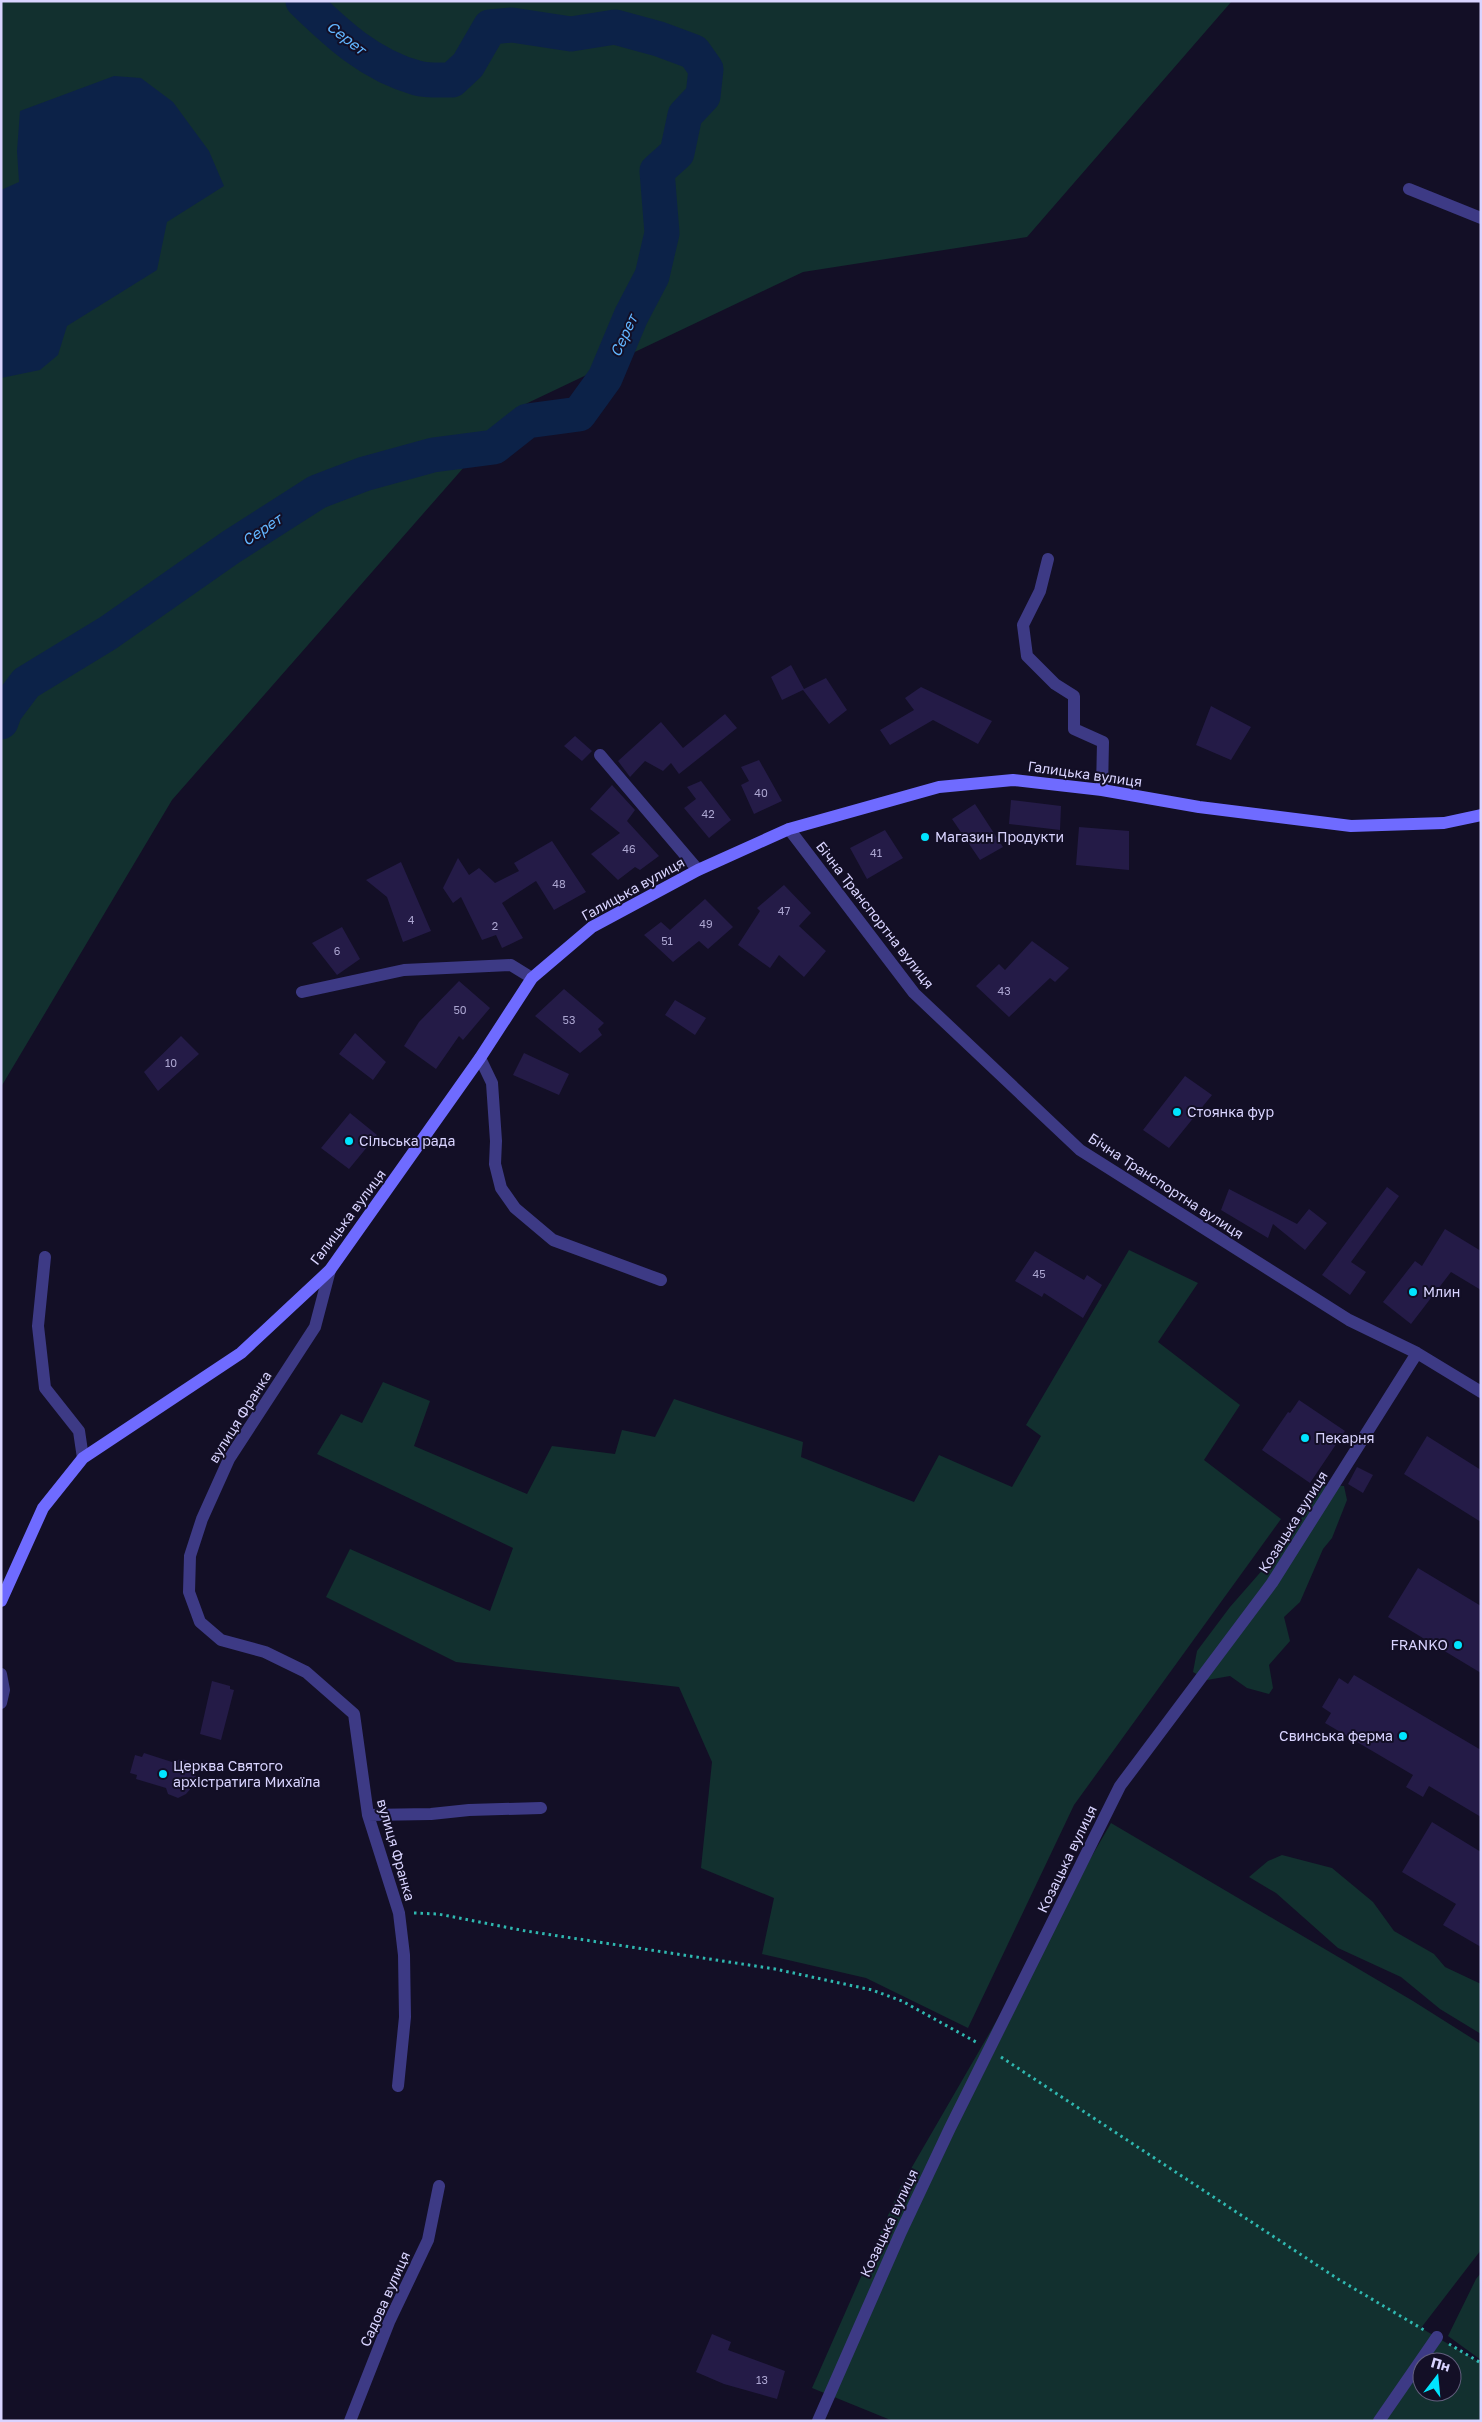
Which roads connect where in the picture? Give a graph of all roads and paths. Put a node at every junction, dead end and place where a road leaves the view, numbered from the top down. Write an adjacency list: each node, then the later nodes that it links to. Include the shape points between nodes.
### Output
1 (1409, 189): 2 (street)
2 (1481, 218)
3 (1048, 559): 5 (street, via 1040,591 1023,625 1027,656 1055,684 1074,696 1074,729 1103,742)
4 (600, 756): 8 (street, Галицька вулиця)
5 (1102, 790): 6 (main road, Галицька вулиця, via 1199,807 1351,826 1444,823); 7 (main road, Галицька вулиця, via 1013,780 939,787)
6 (1481, 816)
7 (788, 829): 8 (main road, Галицька вулиця); 15 (street, Бічна Транспортна вулиця, via 914,993 1080,1150 1349,1320)
8 (698, 870): 9 (main road, Галицька вулиця, via 592,927)
9 (532, 978): 10 (street, via 511,965 404,970); 11 (main road, Галицька вулиця)
10 (302, 992)
11 (480, 1058): 13 (main road, Галицька вулиця); 14 (street, via 492,1083 495,1164 501,1188 515,1208 553,1240)
12 (45, 1257): 17 (street, via 38,1326 46,1388 79,1431)
13 (330, 1270): 17 (main road, Галицька вулиця, via 241,1353); 22 (street, вулиця Франка, via 315,1327 228,1459 190,1556 189,1592 200,1622 221,1640 264,1652 306,1672 354,1714)
14 (661, 1280)
15 (1417, 1353): 16 (street, Бічна Транспортна вулиця); 24 (street, Козацька вулиця, via 1272,1583 1120,1786)
16 (1481, 1392)
17 (83, 1458): 18 (main road, Галицька вулиця, via 44,1508)
18 (1, 1601)
19 (1, 1674): 20 (street, via 4,1690)
20 (1, 1703)
21 (541, 1808): 22 (street)
22 (368, 1815): 23 (street, вулиця Франка)
23 (399, 1913): 24 (path, via 438,1914 526,1931 775,1969 872,1990 902,2001); 25 (street, вулиця Франка, via 404,1955 405,2017)
24 (988, 2049): 27 (path, via 1338,2279); 30 (street, Козацька вулиця, via 900,2234)
25 (398, 2086)
26 (439, 2186): 29 (street, Садова вулиця, via 428,2240 389,2322)
27 (1437, 2337): 28 (path); 31 (street)
28 (1481, 2363)
29 (350, 2421)
30 (818, 2421)
31 (1379, 2421)

